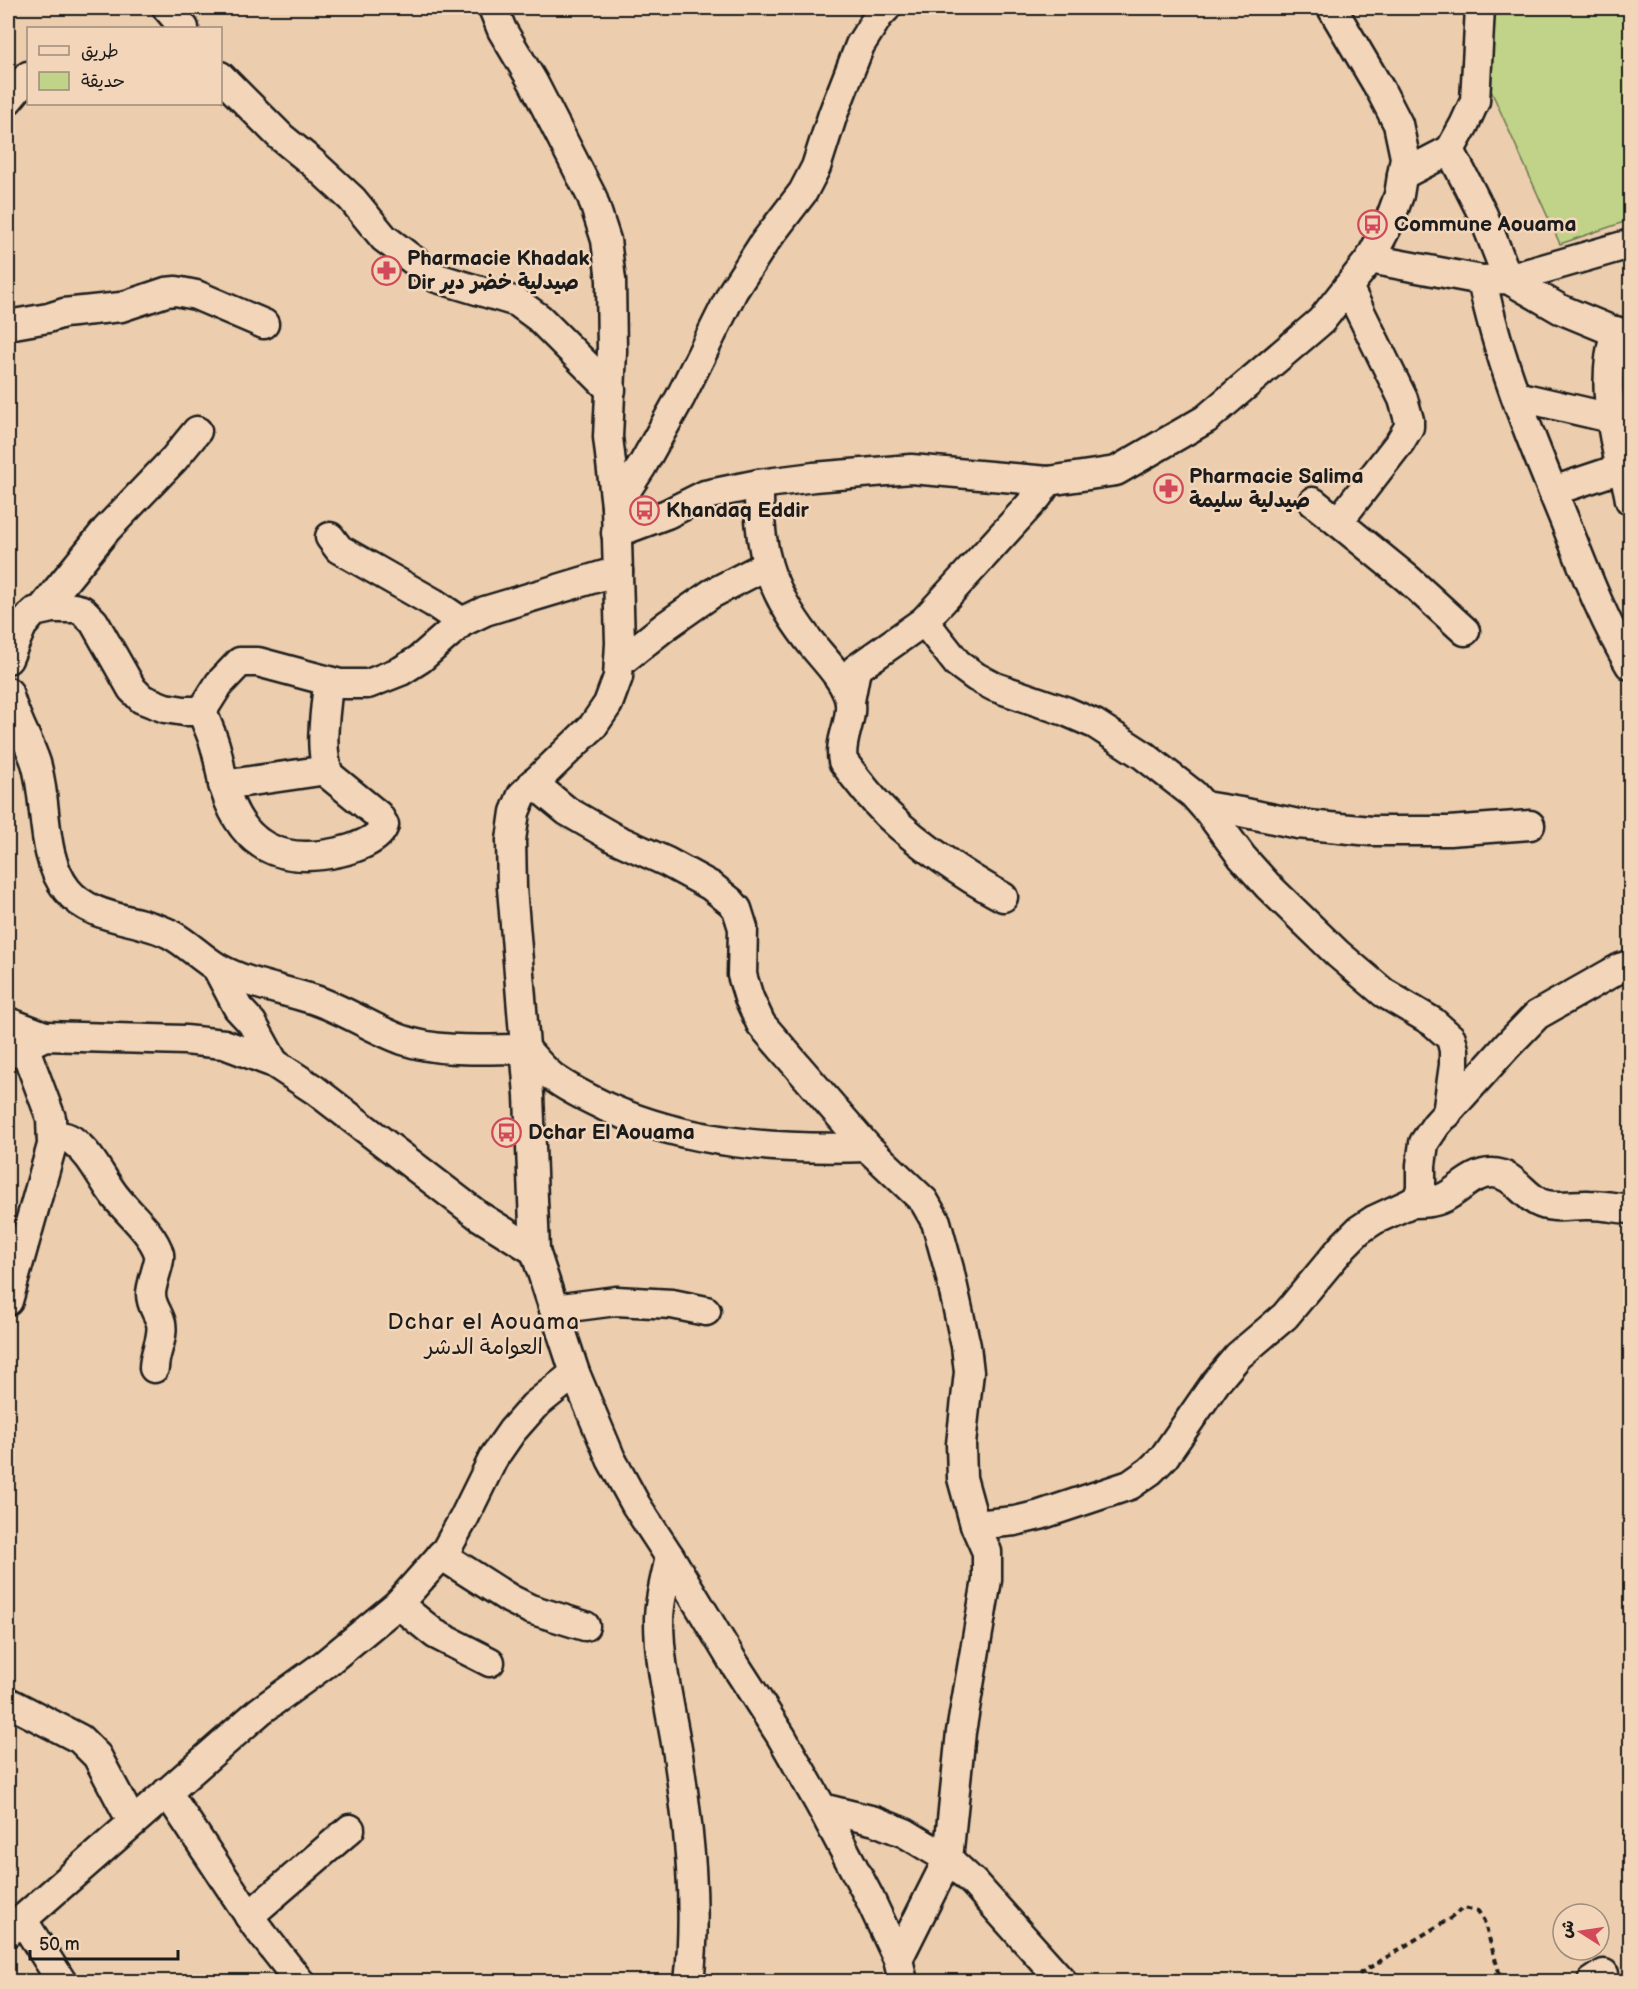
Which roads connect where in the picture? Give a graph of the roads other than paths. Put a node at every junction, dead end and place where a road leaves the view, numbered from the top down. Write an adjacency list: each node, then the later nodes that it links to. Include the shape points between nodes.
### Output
1 (167, 8): 6 (street)
2 (493, 8): 19 (street, via 592,197 606,240 612,351)
3 (886, 8): 29 (street, via 860,45 816,167 803,192 733,291)
4 (1332, 8): 11 (street, via 1398,124 1405,157)
5 (1480, 8): 10 (street, via 1475,101)
6 (183, 27)
7 (27, 77): 9 (street)
8 (222, 78): 19 (street, via 352,199 384,237 437,278 517,302 539,318)
9 (8, 100)
10 (1450, 150): 11 (street); 14 (street, via 1483,215)
11 (1402, 175): 13 (street, via 1390,219)
12 (1630, 244): 14 (street)
13 (1370, 259): 14 (street); 15 (street)
14 (1495, 280): 18 (street); 20 (street, via 1499,348)
15 (1348, 287): 24 (street, via 1321,321 1206,419 1116,471); 30 (street, via 1403,399 1409,427)
16 (264, 324): 17 (street, via 196,295 176,291 121,307 64,313)
17 (8, 325)
18 (1623, 334): 21 (street, via 1610,348)
19 (610, 390): 29 (street, via 608,437)
20 (1516, 396): 21 (street); 26 (street)
21 (1611, 418): 23 (street)
22 (197, 431): 34 (street, via 106,530)
23 (1622, 468): 26 (street); 27 (street)
24 (1048, 481): 25 (street, via 911,469); 35 (street)
25 (759, 484): 29 (street, via 705,495 667,514); 32 (street, via 758,517)
26 (1552, 491): 40 (street)
27 (1630, 500)
28 (1313, 502): 30 (street)
29 (616, 520): 33 (street)
30 (1338, 522): 37 (street)
31 (330, 537): 36 (street, via 339,549)
32 (767, 566): 39 (street, via 711,594); 43 (street, via 793,619 843,683)
33 (618, 571): 36 (street, via 485,611); 39 (street)
34 (42, 609): 38 (street, via 27,617); 44 (street, via 74,608 88,615 132,689 142,699 165,708)
35 (924, 621): 43 (street, via 856,669); 48 (street, via 957,663 976,676 995,687 1095,724 1172,776)
36 (462, 622): 41 (street, via 420,659 379,681 354,685)
37 (1465, 631)
38 (8, 659)
39 (619, 663): 46 (street, via 608,704 592,726)
40 (1630, 666)
41 (328, 682): 44 (street, via 258,662 240,662); 45 (street, via 324,752)
42 (8, 692): 52 (street, via 35,763 49,845 65,887 85,906 170,934)
43 (850, 701): 50 (street, via 841,751 852,774 887,815 952,866)
44 (202, 711): 47 (street, via 216,749)
45 (327, 770): 47 (street); 47 (street, via 337,783 378,815 384,829 367,842 324,856 285,854 253,839 240,825)
46 (533, 783): 55 (street, via 522,795 515,812 511,840); 59 (street, via 567,811 683,870 731,902 743,928 742,975 761,1024)
47 (223, 785)
48 (1204, 806): 49 (street, via 1298,824 1371,831); 57 (street, via 1268,886 1338,954 1384,993 1433,1022 1451,1038 1455,1065)
49 (1530, 825)
50 (1004, 897)
51 (1630, 965): 57 (street, via 1537,1015)
52 (217, 968): 55 (street, via 344,1011 404,1040 428,1046); 56 (street)
53 (8, 1022): 54 (street)
54 (26, 1045): 56 (street, via 186,1040 224,1044); 58 (street, via 51,1118)
55 (525, 1049): 59 (street, via 553,1077 582,1096 671,1131 731,1143); 62 (street)
56 (274, 1063): 62 (street, via 479,1216)
57 (1447, 1114): 60 (street, via 1424,1143 1421,1189)
58 (52, 1136): 63 (street); 66 (street, via 72,1140 88,1156 156,1245 160,1257 151,1304 161,1324)
59 (867, 1148): 68 (street, via 924,1201 936,1222 966,1346 969,1372 962,1478)
60 (1411, 1203): 61 (street, via 1441,1200 1466,1182 1492,1173 1507,1178 1548,1205); 68 (street, via 1374,1220 1344,1245 1285,1316 1238,1356 1164,1457 1149,1471 1130,1485 1040,1515)
61 (1630, 1209)
62 (535, 1251): 64 (street)
63 (8, 1301)
64 (554, 1309): 65 (street, via 616,1301 672,1304); 67 (street)
65 (706, 1311)
66 (154, 1368)
67 (575, 1373): 69 (street, via 534,1406 512,1431); 70 (street, via 611,1459)
68 (975, 1525): 79 (street, via 987,1552 987,1580 961,1732)
69 (441, 1555): 71 (street); 72 (street, via 530,1610)
70 (670, 1557): 76 (street); 85 (street, via 659,1619 693,1891)
71 (398, 1604): 73 (street, via 435,1634); 75 (street, via 260,1711)
72 (585, 1626)
73 (490, 1662)
74 (8, 1702): 77 (street, via 80,1739 96,1756)
75 (167, 1792): 77 (street); 80 (street)
76 (822, 1808): 79 (street, via 905,1833); 82 (street, via 869,1897)
77 (132, 1822): 81 (street)
78 (350, 1829): 80 (street)
79 (948, 1859): 82 (street); 86 (street)
80 (249, 1916): 84 (street)
81 (15, 1925): 83 (street)
82 (901, 1970)
83 (62, 1982)
84 (300, 1982)
85 (689, 1982)
86 (1064, 1982)

